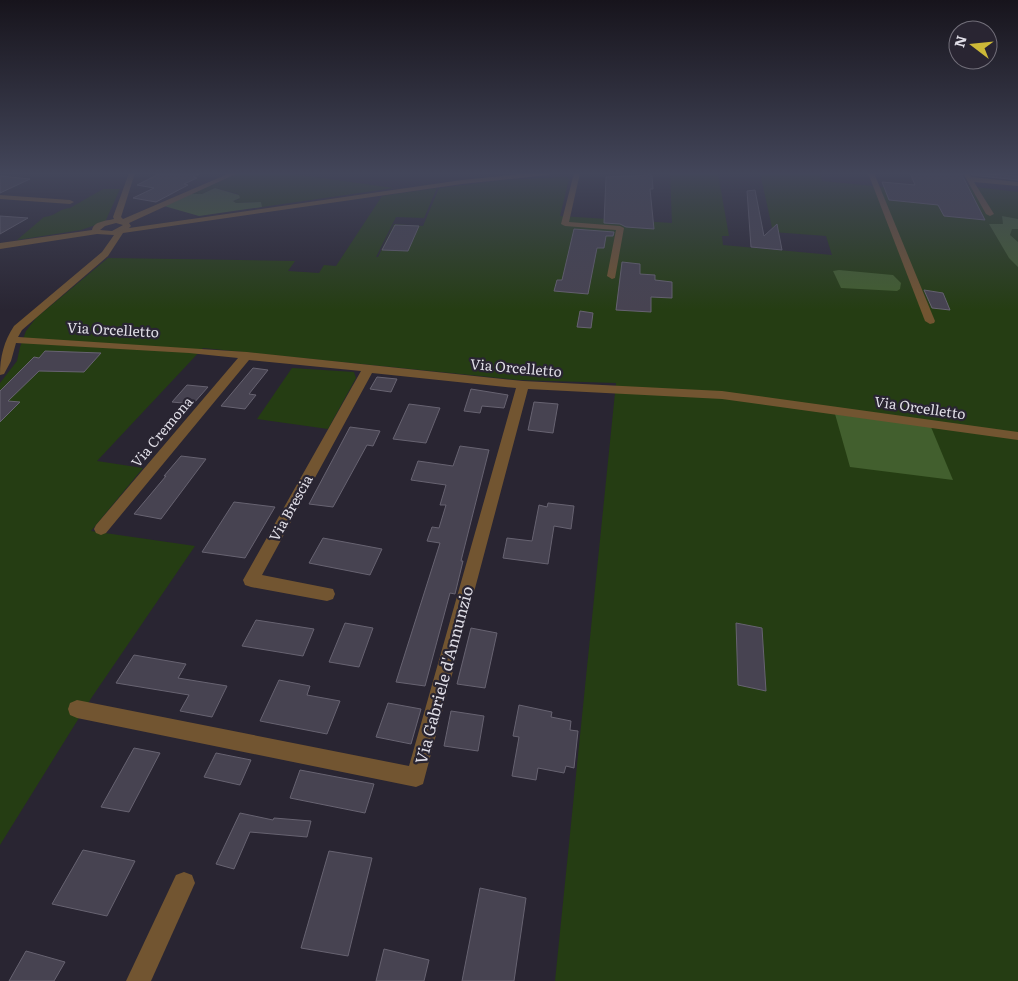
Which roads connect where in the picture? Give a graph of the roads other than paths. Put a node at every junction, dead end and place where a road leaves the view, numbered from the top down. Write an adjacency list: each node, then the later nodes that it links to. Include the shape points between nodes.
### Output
1 (123, 219): 6 (street)
2 (129, 219): 6 (street)
3 (202, 219): 7 (street)
4 (566, 219): 11 (street, via 565,224 620,228)
5 (889, 219): 12 (street)
6 (122, 222): 7 (street); 8 (street); 8 (street, via 107,222); 9 (street)
7 (143, 227): 9 (street)
8 (100, 231): 9 (street); 10 (street)
9 (114, 243): 13 (street, via 23,323)
10 (0, 246)
11 (612, 276)
12 (930, 321)
13 (11, 340): 14 (street, Via Orcelletto); 16 (street)
14 (247, 355): 15 (street, Via Orcelletto); 19 (street, Via Cremona)
15 (369, 368): 17 (street, Via Orcelletto); 20 (street, Via Brescia, via 251,580)
16 (0, 372)
17 (523, 385): 18 (street, Via Orcelletto, via 722,395); 21 (street, Via Gabriele d'Annunzio, via 416,777)
18 (1018, 436)
19 (100, 529)
20 (327, 594)
21 (77, 709)
22 (184, 882): 23 (street)
23 (138, 981)

